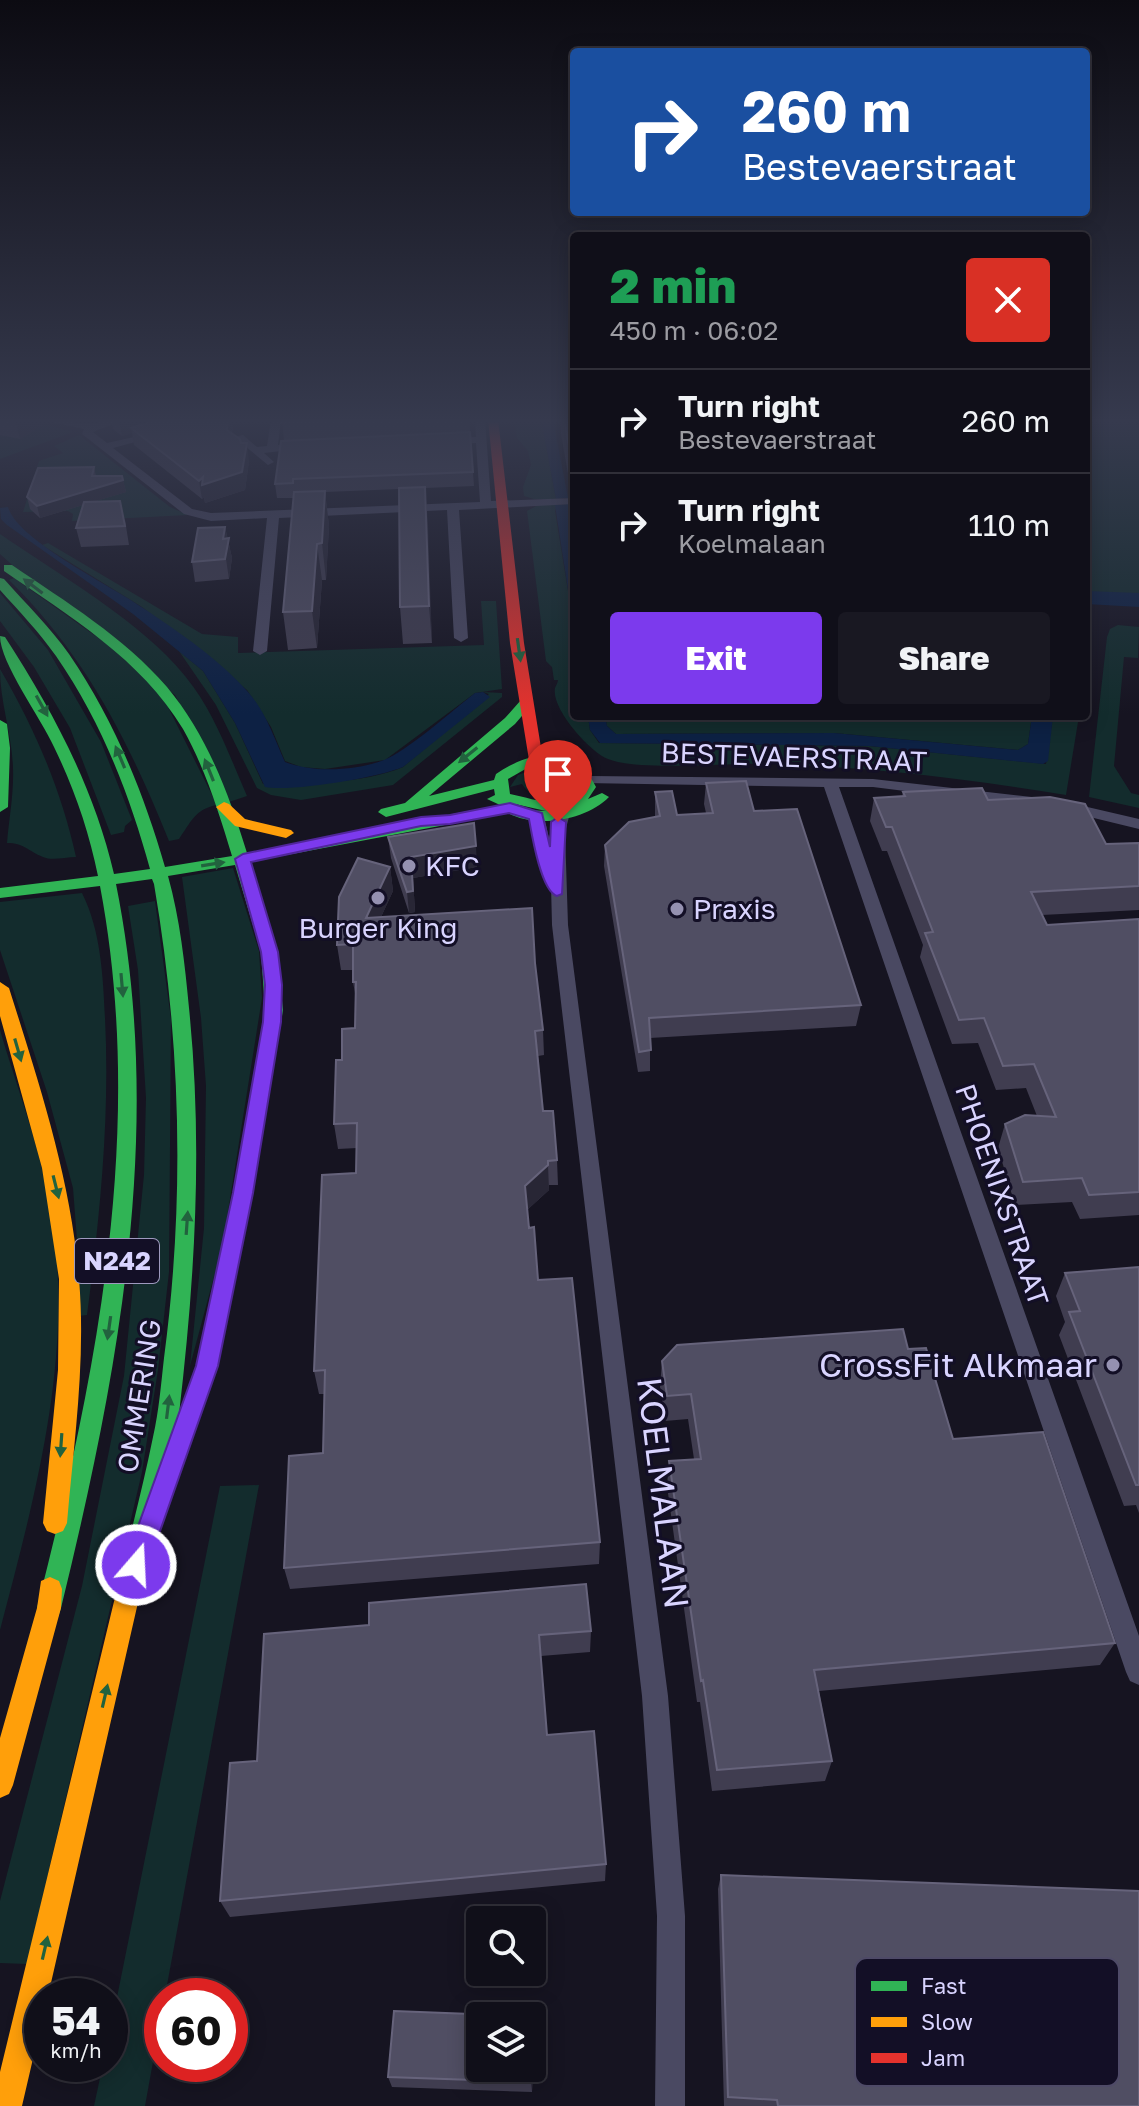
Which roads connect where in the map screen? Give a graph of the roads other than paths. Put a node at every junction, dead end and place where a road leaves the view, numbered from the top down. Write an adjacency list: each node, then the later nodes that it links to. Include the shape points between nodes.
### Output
1 (273, 517): 9 (street)
2 (454, 517): 7 (street)
3 (503, 517): 10 (main road, one-way to 10)
4 (504, 517): 12 (main road)
5 (0, 563): 20 (main road, N242, one-way to 5, via 186,722 142,667)
6 (0, 582): 31 (main road, OMMERING / N242, one-way to 6, via 165,1435 182,1301 188,1086 178,959 147,830 116,748 53,643)
7 (461, 638)
8 (0, 640): 32 (main road, OMMERING / N242, one-way to 32, via 52,724 96,838 122,977 127,1067 126,1167 114,1293 91,1434)
9 (260, 651)
10 (526, 703): 12 (main road); 18 (main road, one-way to 18)
11 (0, 724): 19 (main road)
12 (544, 760): 13 (main road, via 575,767); 16 (main road, via 511,768)
13 (589, 780): 15 (street, BESTEVAERSTRAAT); 21 (main road, via 587,793)
14 (829, 781): 15 (street, BESTEVAERSTRAAT); 23 (street, BESTEVAERSTRAAT, via 932,788 1061,806); 33 (street, PHOENIXSTRAAT)
15 (672, 782): 17 (street)
16 (503, 796): 18 (main road); 21 (main road); 22 (main road); 25 (main road, via 442,810 421,821)
17 (602, 797): 21 (main road, via 588,809)
18 (409, 806): 24 (main road)
19 (0, 807)
20 (224, 807): 24 (main road, via 240,823); 25 (main road, N242)
21 (564, 812): 22 (main road); 28 (street, KOELMALAAN, via 557,832)
22 (536, 816): 28 (street, KOELMALAAN)
23 (1139, 824)
24 (286, 833): 25 (main road)
25 (240, 851): 26 (main road); 31 (main road, N242, via 269,952 272,1022 207,1366)
26 (80, 877): 27 (main road); 29 (main road)
27 (0, 878)
28 (557, 891): 36 (street, KOELMALAAN, via 655,1696 671,1916)
29 (0, 893)
30 (0, 988): 32 (main road, N242, one-way to 32, via 62,1211 70,1282)
31 (136, 1565): 35 (main road, OMMERING / N242, one-way to 31)
32 (49, 1608): 34 (main road, OMMERING / N242)
33 (1139, 1672)
34 (0, 1785)
35 (7, 2106)
36 (670, 2106)

